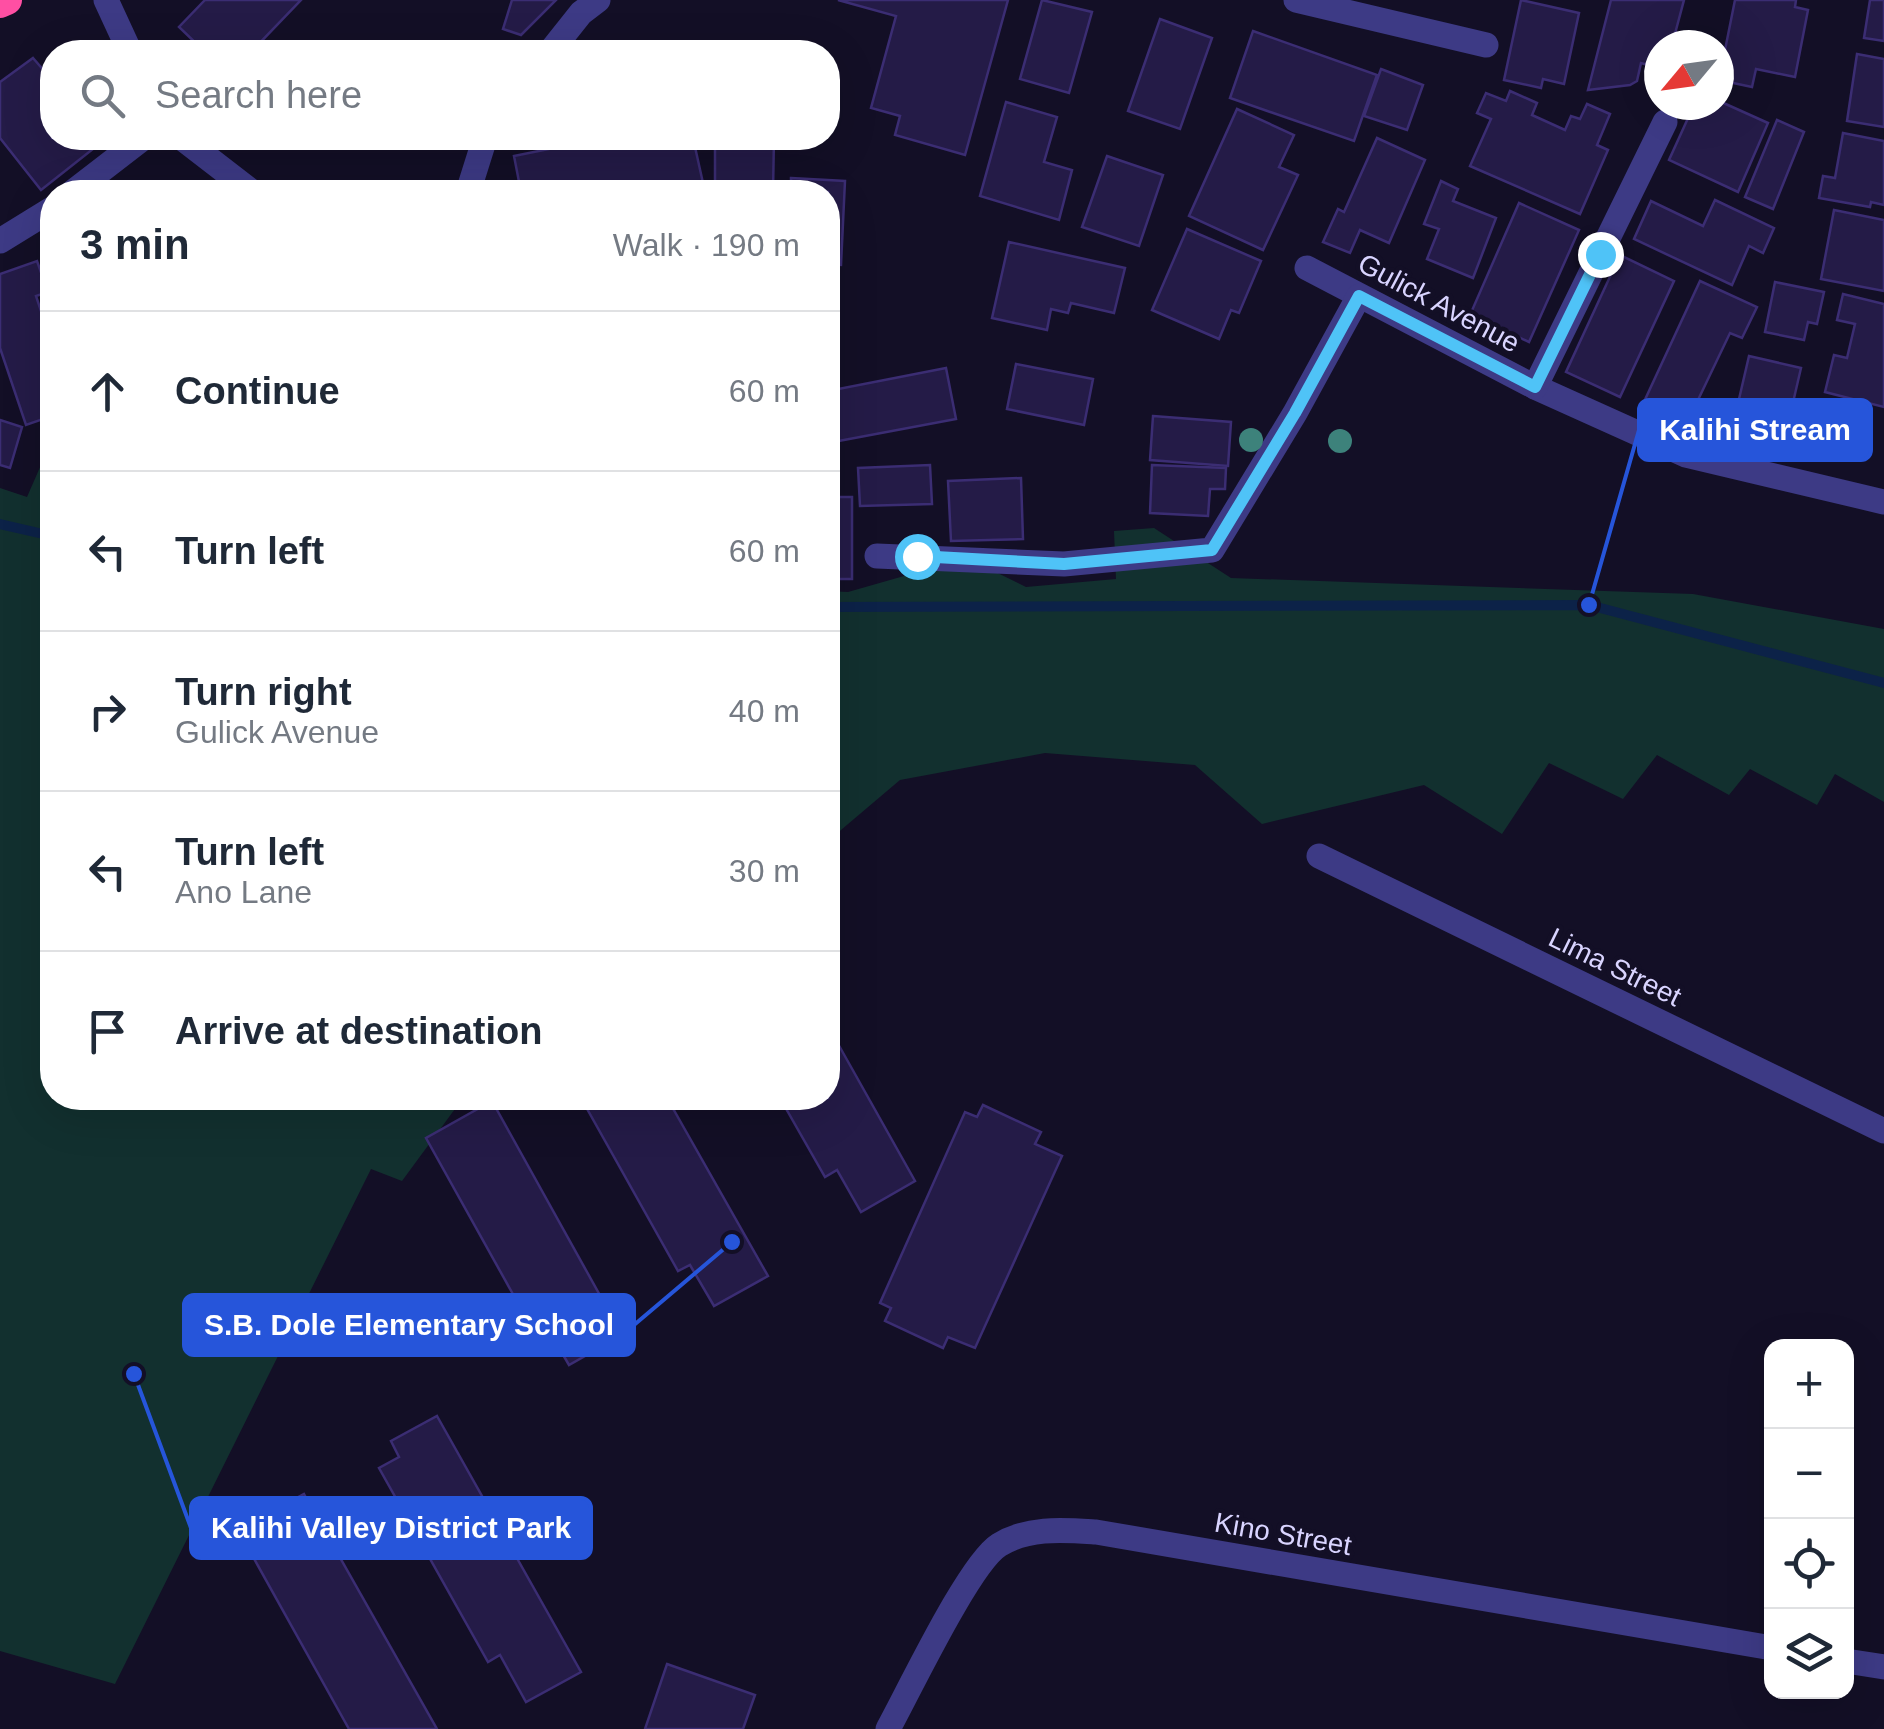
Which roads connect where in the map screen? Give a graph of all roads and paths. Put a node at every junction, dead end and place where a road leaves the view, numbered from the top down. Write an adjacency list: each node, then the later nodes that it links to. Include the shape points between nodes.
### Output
1 (106, 0): 4 (street)
2 (598, 0): 5 (street)
3 (1296, 0): 6 (street)
4 (124, 40)
5 (559, 40)
6 (1486, 45)
7 (1665, 122): 18 (street)
8 (127, 150): 11 (street)
9 (198, 150): 12 (street)
10 (481, 150): 13 (street)
11 (89, 180)
12 (236, 180)
13 (472, 180)
14 (40, 216): 15 (street)
15 (0, 240)
16 (1307, 268): 17 (street, Gulick Avenue)
17 (1359, 296): 18 (street, Gulick Avenue); 20 (street, via 1212,550 1064,564)
18 (1535, 387): 19 (street, Gulick Avenue, via 1686,455)
19 (1884, 502)
20 (877, 556)
21 (1319, 856): 22 (street, Lima Street)
22 (1884, 1132)
23 (1764, 1647): 26 (street, Kino Street, via 1096,1532 1038,1532 982,1558)
24 (1854, 1662): 25 (street)
25 (1884, 1668)
26 (888, 1729)

